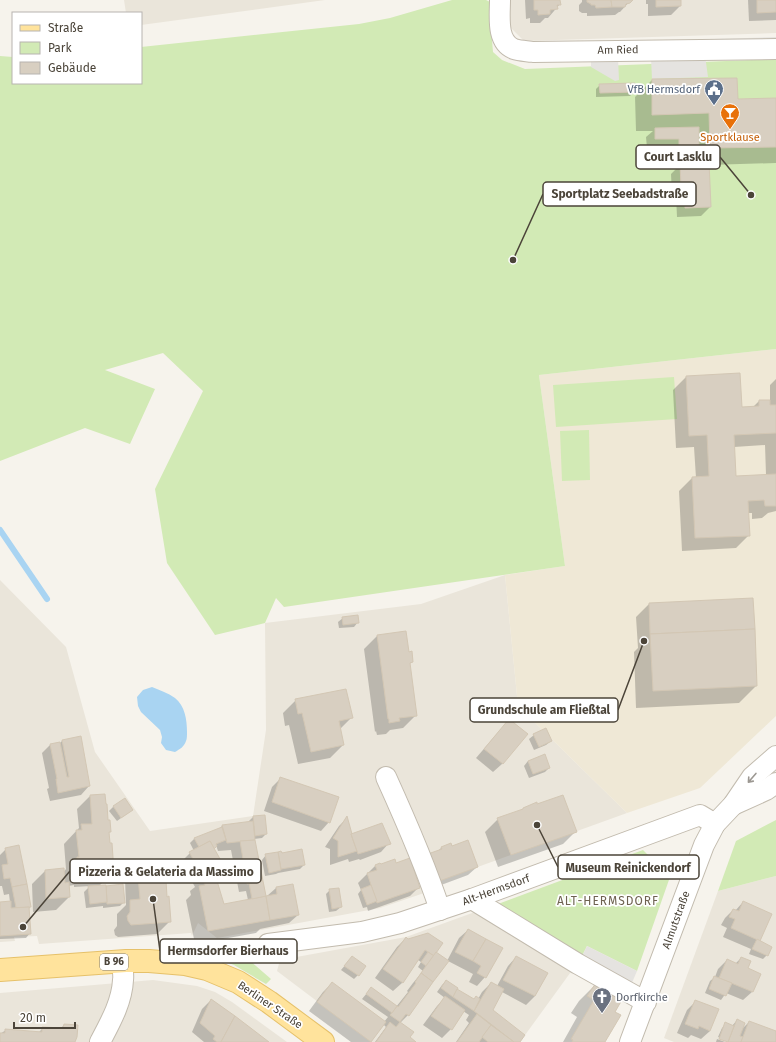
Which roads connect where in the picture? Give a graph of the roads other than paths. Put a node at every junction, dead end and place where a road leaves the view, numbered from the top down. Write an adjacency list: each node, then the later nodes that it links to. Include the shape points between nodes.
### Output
1 (500, 0): 2 (street, Am Ried, via 501,32 505,43 515,49 533,52)
2 (776, 49)
3 (776, 756): 6 (street, one-way to 6, via 752,777)
4 (386, 777): 9 (street, via 412,835)
5 (776, 783): 6 (street)
6 (733, 804): 7 (street, Almutstraße)
7 (715, 824): 8 (street, Alt-Hermsdorf, via 700,815); 13 (street, Almutstraße, via 704,845)
8 (472, 899): 9 (street, Alt-Hermsdorf); 13 (street)
9 (440, 910): 10 (street, Alt-Hermsdorf, via 362,932)
10 (268, 944)
11 (122, 962): 12 (main road, Berliner Straße / B 96); 15 (street, via 122,991); 16 (main road, Berliner Straße / B 96, via 171,962 207,969 238,982 270,1002)
12 (0, 970)
13 (646, 1002): 14 (street, Almutstraße)
14 (632, 1041)
15 (100, 1042)
16 (323, 1042)

